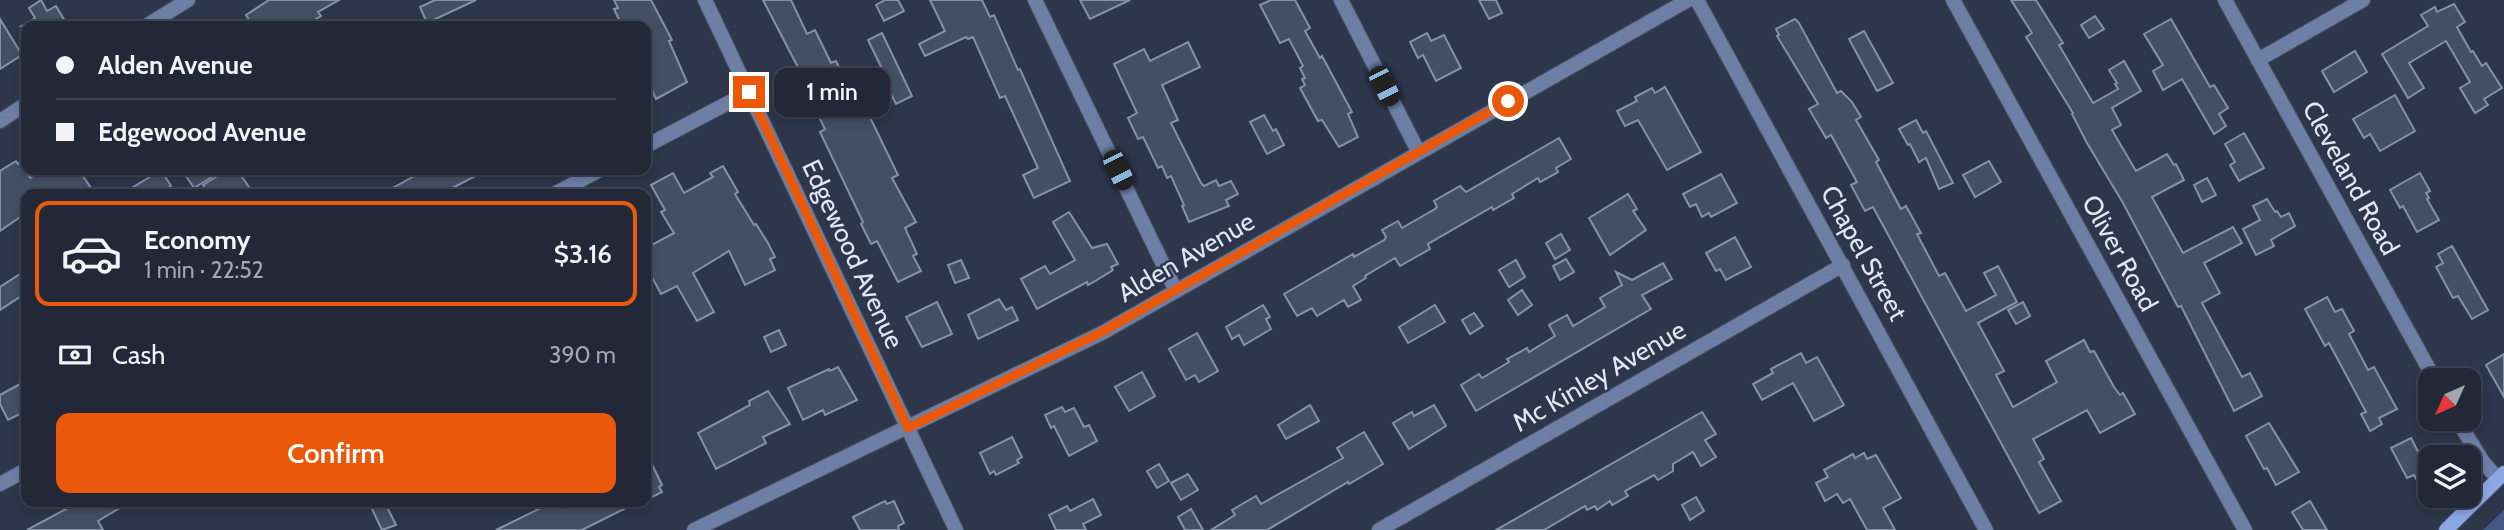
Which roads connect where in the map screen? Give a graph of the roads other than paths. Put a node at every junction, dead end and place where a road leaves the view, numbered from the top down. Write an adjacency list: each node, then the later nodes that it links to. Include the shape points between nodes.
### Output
1 (188, 0): 10 (street)
2 (705, 0): 12 (street, Edgewood Avenue)
3 (1035, 0): 20 (street)
4 (1341, 0): 16 (street)
5 (1688, 0): 16 (street, Alden Avenue)
6 (1697, 0): 19 (street, Chapel Street)
7 (1953, 0): 31 (street, Oliver Road)
8 (2225, 0): 11 (street, Cleveland Road)
9 (2363, 0): 11 (street)
10 (154, 21)
11 (2258, 60): 21 (street, Cleveland Road)
12 (749, 92): 15 (street); 22 (street, Edgewood Avenue)
13 (21, 107): 14 (street)
14 (0, 121)
15 (651, 143)
16 (1418, 152): 20 (street, Alden Avenue)
17 (590, 175): 18 (street)
18 (564, 189)
19 (1843, 265): 29 (street, Mc Kinley Avenue); 30 (street, Chapel Street)
20 (1176, 291): 22 (street, Alden Avenue)
21 (2428, 368)
22 (908, 428): 27 (street, Alden Avenue); 28 (street, Edgewood Avenue)
23 (2464, 431): 25 (street, via 2483,461)
24 (21, 473): 26 (street)
25 (2501, 476): 32 (main road)
26 (0, 484)
27 (694, 530)
28 (956, 530)
29 (1379, 530)
30 (1986, 530)
31 (2245, 530)
32 (2446, 530)

